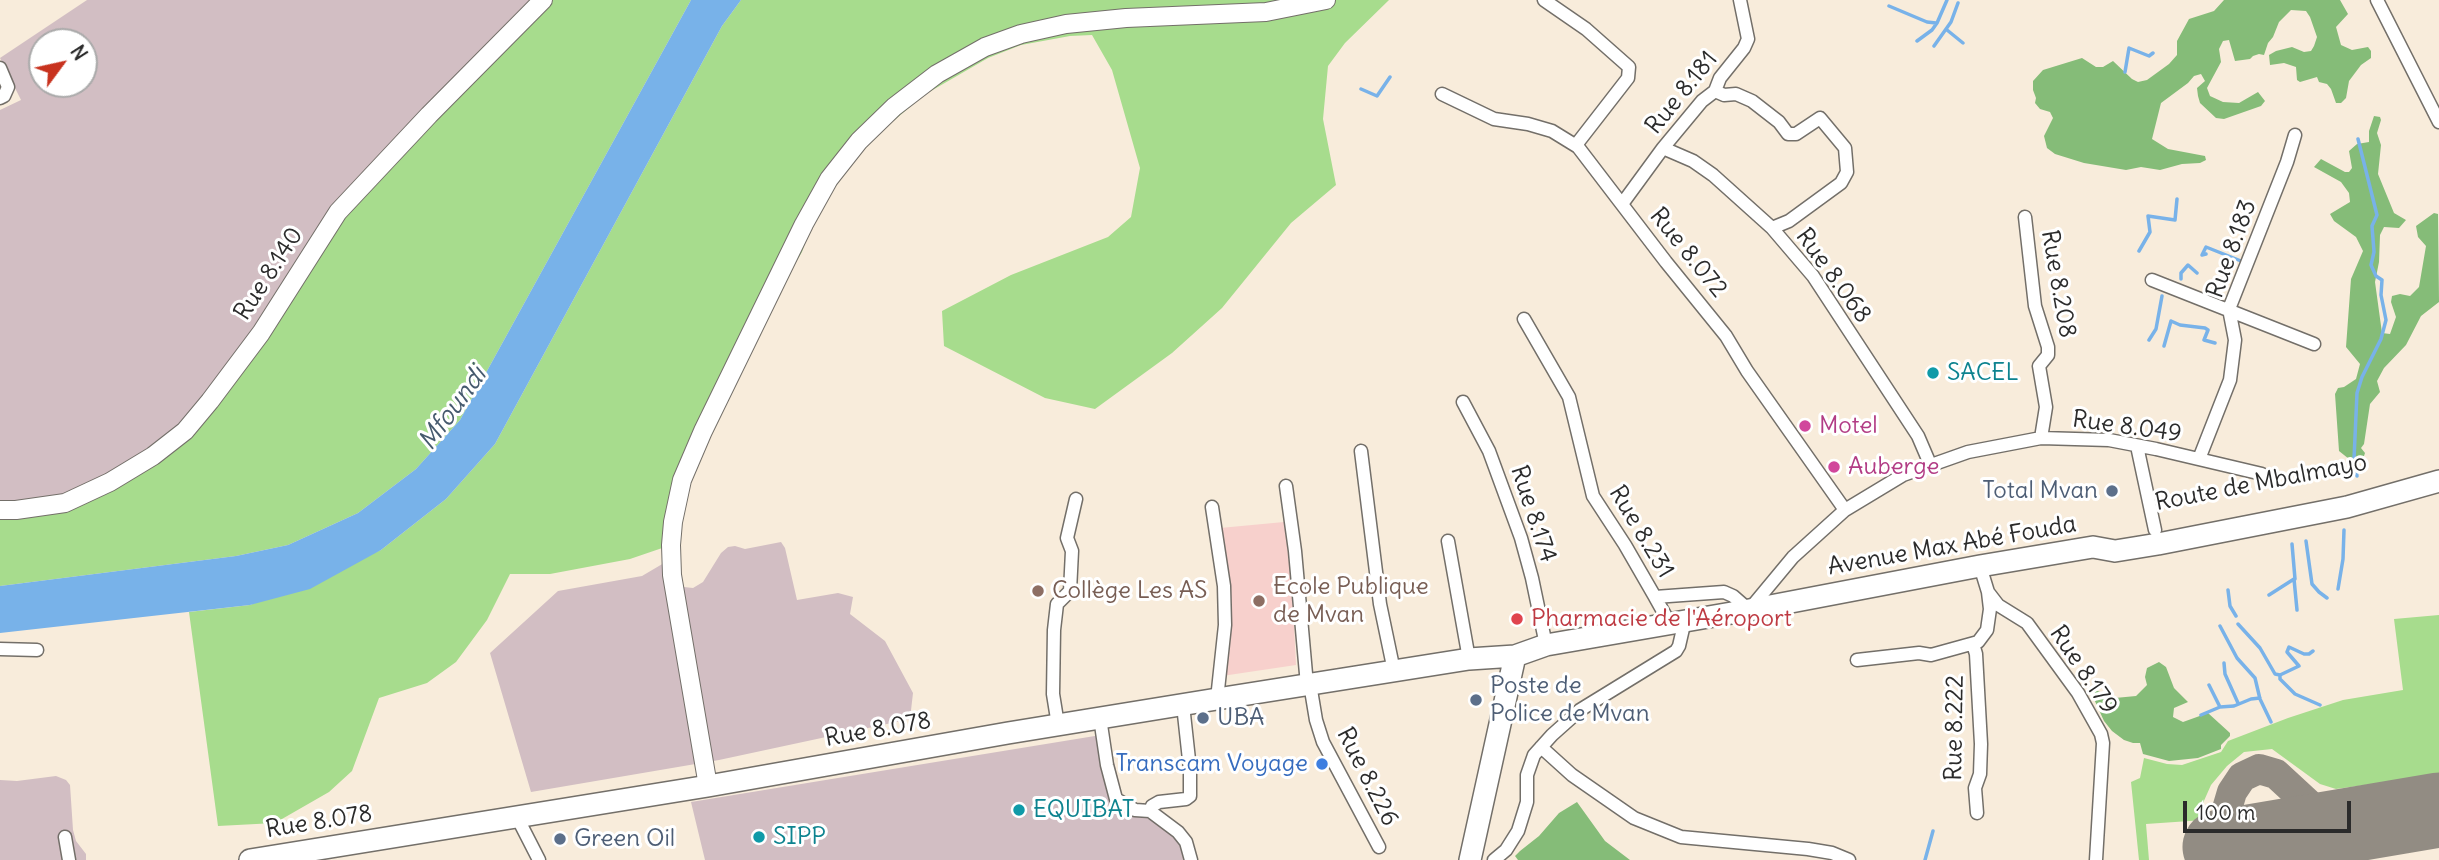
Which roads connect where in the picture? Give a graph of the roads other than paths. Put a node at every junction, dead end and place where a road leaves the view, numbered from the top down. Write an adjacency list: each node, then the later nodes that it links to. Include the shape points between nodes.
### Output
1 (543, 0): 33 (main road, Rue 8.140, via 338,212 261,333 185,431 142,463 65,503)
2 (1326, 0): 57 (main road, via 1266,12 1126,18 1021,34 985,47 937,74 859,141 829,179 703,431 682,480 673,522 672,575)
3 (1544, 0): 12 (street, via 1629,67 1628,78)
4 (1740, 0): 7 (street, Rue 8.181, via 1748,39)
5 (2377, 0): 10 (street)
6 (0, 68): 9 (street, via 8,87)
7 (1715, 91): 13 (street, Rue 8.181); 16 (street, via 1752,100 1788,134 1796,134 1820,118 1845,148 1847,172 1841,183)
8 (1442, 94): 12 (street, Rue 8.072, via 1494,119 1543,127)
9 (0, 98)
10 (2439, 122)
11 (2295, 135): 18 (street, Rue 8.183)
12 (1576, 145): 14 (street, Rue 8.072)
13 (1663, 149): 14 (street, Rue 8.181); 16 (street, Rue 8.068, via 1713,175)
14 (1622, 204): 34 (street, Rue 8.072, via 1726,336)
15 (2025, 217): 22 (street, Rue 8.208, via 2035,306 2048,347 2039,366 2046,407)
16 (1772, 228): 26 (street, Rue 8.068, via 1813,276 1918,436)
17 (2152, 281): 18 (street)
18 (2229, 309): 20 (street); 25 (street, Rue 8.183, via 2235,340 2230,380)
19 (1524, 318): 40 (street, Rue 8.231, via 1569,397 1593,496)
20 (2314, 344)
21 (1463, 402): 44 (street, Rue 8.174, via 1489,451 1521,538)
22 (2041, 438): 23 (street, Rue 8.049, via 2109,440); 26 (street, Rue 8.049)
23 (2137, 446): 25 (street, Rue 8.049); 35 (street)
24 (1361, 451): 50 (street, via 1380,604)
25 (2199, 459): 28 (street, Rue 8.049)
26 (1930, 464): 34 (street, Rue 8.049, via 1883,485)
27 (2439, 470): 35 (highway, Route de Mbalmayo, via 2344,497)
28 (2262, 474)
29 (2439, 481): 37 (highway, Avenue Max Abé Fouda, via 2347,507 2158,544 2115,551)
30 (1286, 486): 51 (street, Rue 8.226)
31 (1076, 499): 55 (street, via 1067,538 1072,551 1070,591 1057,604 1054,630 1053,694)
32 (1212, 507): 52 (street, via 1224,586)
33 (0, 510)
34 (1845, 510): 41 (street, Rue 8.049, via 1793,557)
35 (2155, 530): 37 (highway, Route de Mbalmayo)
36 (1448, 541): 48 (street)
37 (2093, 547): 38 (highway, Avenue Max Abé Fouda)
38 (1980, 566): 39 (street, Rue 8.179); 41 (highway, Avenue Max Abé Fouda)
39 (1988, 592): 43 (street, via 1987,630); 70 (street, Rue 8.179, via 2005,612 2027,623 2078,693 2101,734)
40 (1655, 597): 41 (street, Rue 8.231, via 1724,592); 42 (street)
41 (1749, 610): 42 (highway, Avenue Max Abé Fouda)
42 (1677, 621): 44 (highway, Avenue Max Abé Fouda); 56 (street, via 1676,651 1580,710)
43 (1973, 644): 49 (street, via 1931,655); 59 (street, Rue 8.222, via 1981,744)
44 (1546, 645): 47 (highway, Avenue Max Abé Fouda)
45 (0, 649): 46 (street)
46 (37, 650)
47 (1515, 656): 48 (highway, Rue 8.078); 67 (highway)
48 (1469, 660): 50 (highway, Rue 8.078)
49 (1857, 660)
50 (1394, 671): 51 (highway, Rue 8.078)
51 (1308, 685): 52 (highway, Rue 8.078); 62 (street, Rue 8.226, via 1323,742)
52 (1217, 699): 53 (highway, Rue 8.078)
53 (1183, 705): 54 (highway, Rue 8.078); 58 (street, via 1190,796 1158,802)
54 (1100, 718): 55 (highway, Rue 8.078); 58 (street, via 1116,799 1135,810)
55 (1058, 725): 57 (highway, Rue 8.078)
56 (1541, 747): 68 (street, via 1530,766 1527,802 1518,831); 69 (street, via 1634,818 1681,837 1808,849)
57 (708, 786): 60 (highway, Rue 8.078)
58 (1150, 811): 66 (street, via 1178,832)
59 (1977, 813)
60 (517, 817): 64 (highway, Rue 8.078); 65 (street)
61 (65, 837): 63 (street)
62 (1379, 847)
63 (69, 860)
64 (250, 860)
65 (539, 860)
66 (1191, 860)
67 (1470, 860)
68 (1494, 860)
69 (1849, 860)
70 (2096, 860)

